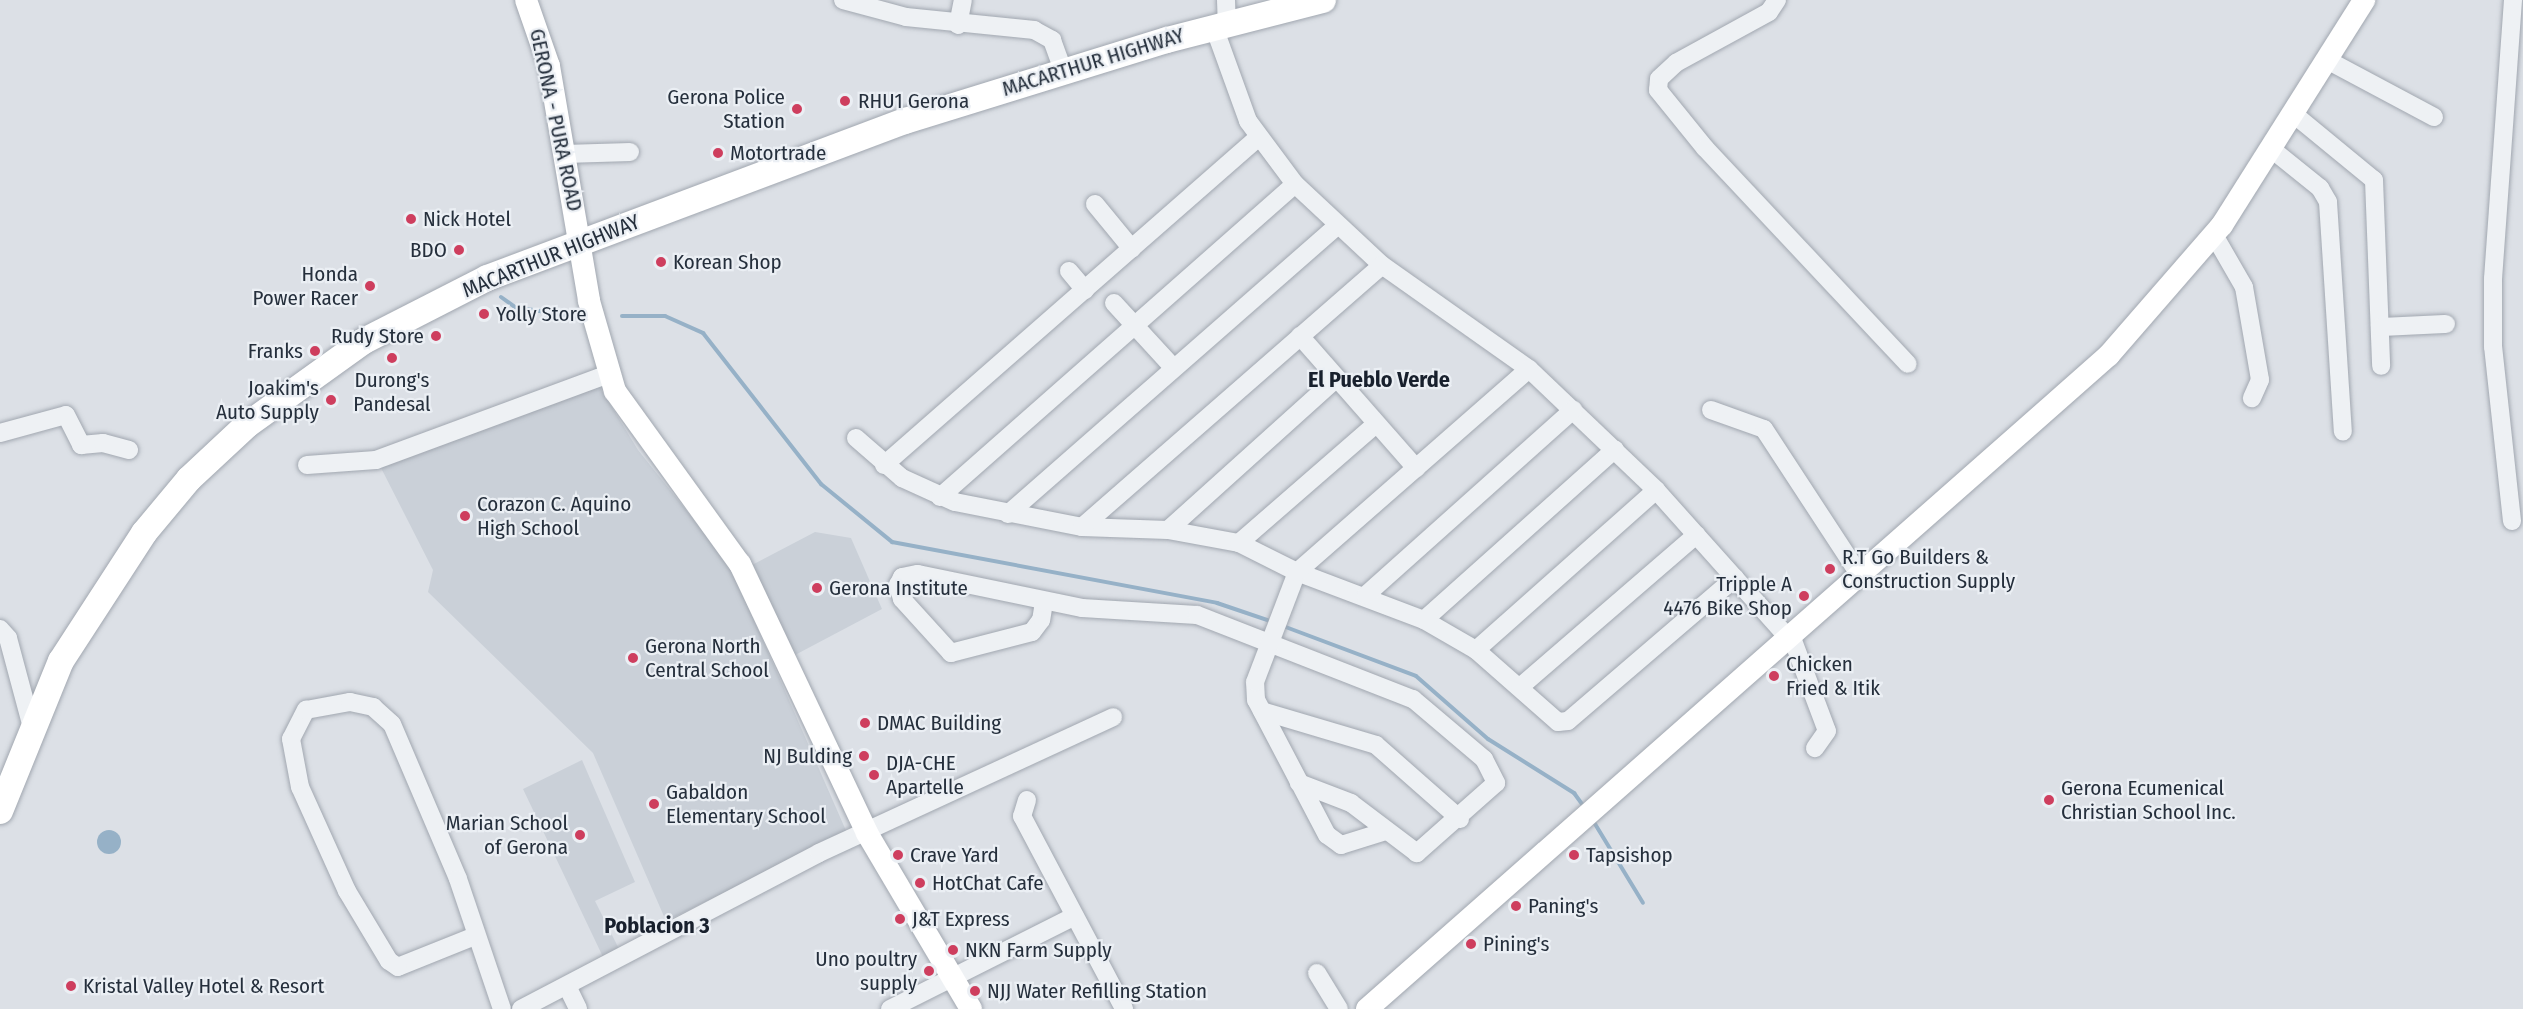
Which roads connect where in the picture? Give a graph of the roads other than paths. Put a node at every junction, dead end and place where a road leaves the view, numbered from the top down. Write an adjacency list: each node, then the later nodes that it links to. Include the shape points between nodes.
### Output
1 (526, 0): 18 (main road, GERONA - PURA ROAD, via 549,66)
2 (843, 0): 8 (street)
3 (963, 0): 10 (street)
4 (1323, 0): 9 (highway, MACARTHUR HIGHWAY)
5 (1777, 0): 33 (street, via 1769,12 1676,63 1659,79 1658,90 1704,148)
6 (2364, 0): 11 (main road)
7 (2513, 0): 54 (street, via 2496,198 2493,347)
8 (878, 6): 10 (street)
9 (1222, 17): 12 (highway, MACARTHUR HIGHWAY); 15 (street)
10 (958, 25): 12 (street, via 1045,35 1052,40)
11 (2329, 61): 13 (main road); 14 (street)
12 (1063, 71): 23 (highway, MACARTHUR HIGHWAY, via 905,121)
13 (2296, 116): 16 (main road); 31 (street, via 2374,180)
14 (2434, 117)
15 (1258, 138): 19 (street); 24 (street)
16 (2274, 150): 22 (main road); 43 (street, via 2320,188 2328,202)
17 (630, 152): 18 (street)
18 (565, 154): 23 (main road, GERONA - PURA ROAD)
19 (1294, 184): 21 (street); 30 (street)
20 (1095, 204): 24 (street)
21 (1336, 227): 25 (street); 34 (street)
22 (2214, 235): 39 (street, via 2244,286 2260,380); 60 (main road, via 2089,376)
23 (583, 242): 37 (main road, GERONA - PURA ROAD, via 589,301); 72 (highway, MACARTHUR HIGHWAY, via 487,278 364,341 253,420 189,479 117,569 78,629)
24 (1132, 249): 27 (street)
25 (1382, 265): 32 (street); 36 (street)
26 (1069, 271): 27 (street)
27 (1085, 290): 49 (street)
28 (1114, 303): 30 (street)
29 (2446, 324): 31 (street)
30 (1133, 325): 34 (street); 52 (street)
31 (2380, 327): 35 (street)
32 (1300, 336): 38 (street); 55 (street)
33 (1908, 364)
34 (1172, 366): 53 (street)
35 (2381, 366)
36 (1529, 369): 40 (street); 50 (street)
37 (609, 374): 48 (street, via 376,460); 79 (main road, GERONA - PURA ROAD, via 623,407 740,564)
38 (1337, 378): 42 (street); 56 (street)
39 (2252, 398)
40 (1573, 410): 46 (street); 62 (street)
41 (1711, 410): 60 (street, via 1764,429)
42 (1376, 423): 50 (street); 58 (street)
43 (2343, 432)
44 (0, 433): 47 (street, via 64,414 81,446 103,442)
45 (856, 438): 49 (street)
46 (1616, 449): 51 (street); 64 (street)
47 (129, 450)
48 (307, 465)
49 (884, 465): 52 (street)
50 (1416, 468): 59 (street)
51 (1656, 490): 57 (street); 68 (street)
52 (940, 497): 53 (street)
53 (1008, 514): 55 (street)
54 (2512, 521)
55 (1082, 527): 56 (street)
56 (1168, 530): 58 (street)
57 (1696, 535): 61 (street); 69 (street)
58 (1239, 543): 59 (street)
59 (1297, 572): 62 (street); 67 (street)
60 (1861, 577): 66 (main road)
61 (1735, 578): 66 (street); 69 (street, via 1568,721 1558,722)
62 (1366, 595): 64 (street)
63 (1044, 602): 63 (street, via 918,574 898,585 902,599 951,653 1032,632 1041,620); 67 (street, via 1191,614)
64 (1424, 620): 68 (street)
65 (0, 629): 72 (street, via 8,638)
66 (1791, 639): 73 (street, via 1827,731); 92 (main road)
67 (1270, 641): 70 (street, via 1254,687); 77 (street, via 1385,685 1447,723 1496,776 1493,791)
68 (1476, 650): 69 (street)
69 (1520, 687)
70 (1262, 711): 74 (street); 77 (street, via 1376,745)
71 (1113, 717): 79 (street)
72 (31, 724): 76 (highway, MACARTHUR HIGHWAY)
73 (1815, 748)
74 (1299, 783): 78 (street, via 1352,802); 78 (street, via 1334,842 1347,844)
75 (1027, 800): 80 (street, via 1022,816)
76 (0, 811)
77 (1460, 819): 78 (street, via 1417,853)
78 (1386, 831)
79 (867, 833): 83 (main road, GERONA - PURA ROAD); 84 (street)
80 (1073, 917): 83 (street); 90 (street)
81 (475, 936): 81 (street, via 451,862 390,720 373,707 343,702 306,710 291,739 300,787 347,891 389,961 398,966); 85 (street)
82 (1317, 973): 91 (street)
83 (952, 978): 88 (street); 89 (main road, GERONA - PURA ROAD)
84 (567, 986): 86 (street); 87 (street)
85 (502, 1009)
86 (521, 1009)
87 (578, 1009)
88 (890, 1009)
89 (971, 1009)
90 (1124, 1009)
91 (1339, 1009)
92 (1367, 1009)

